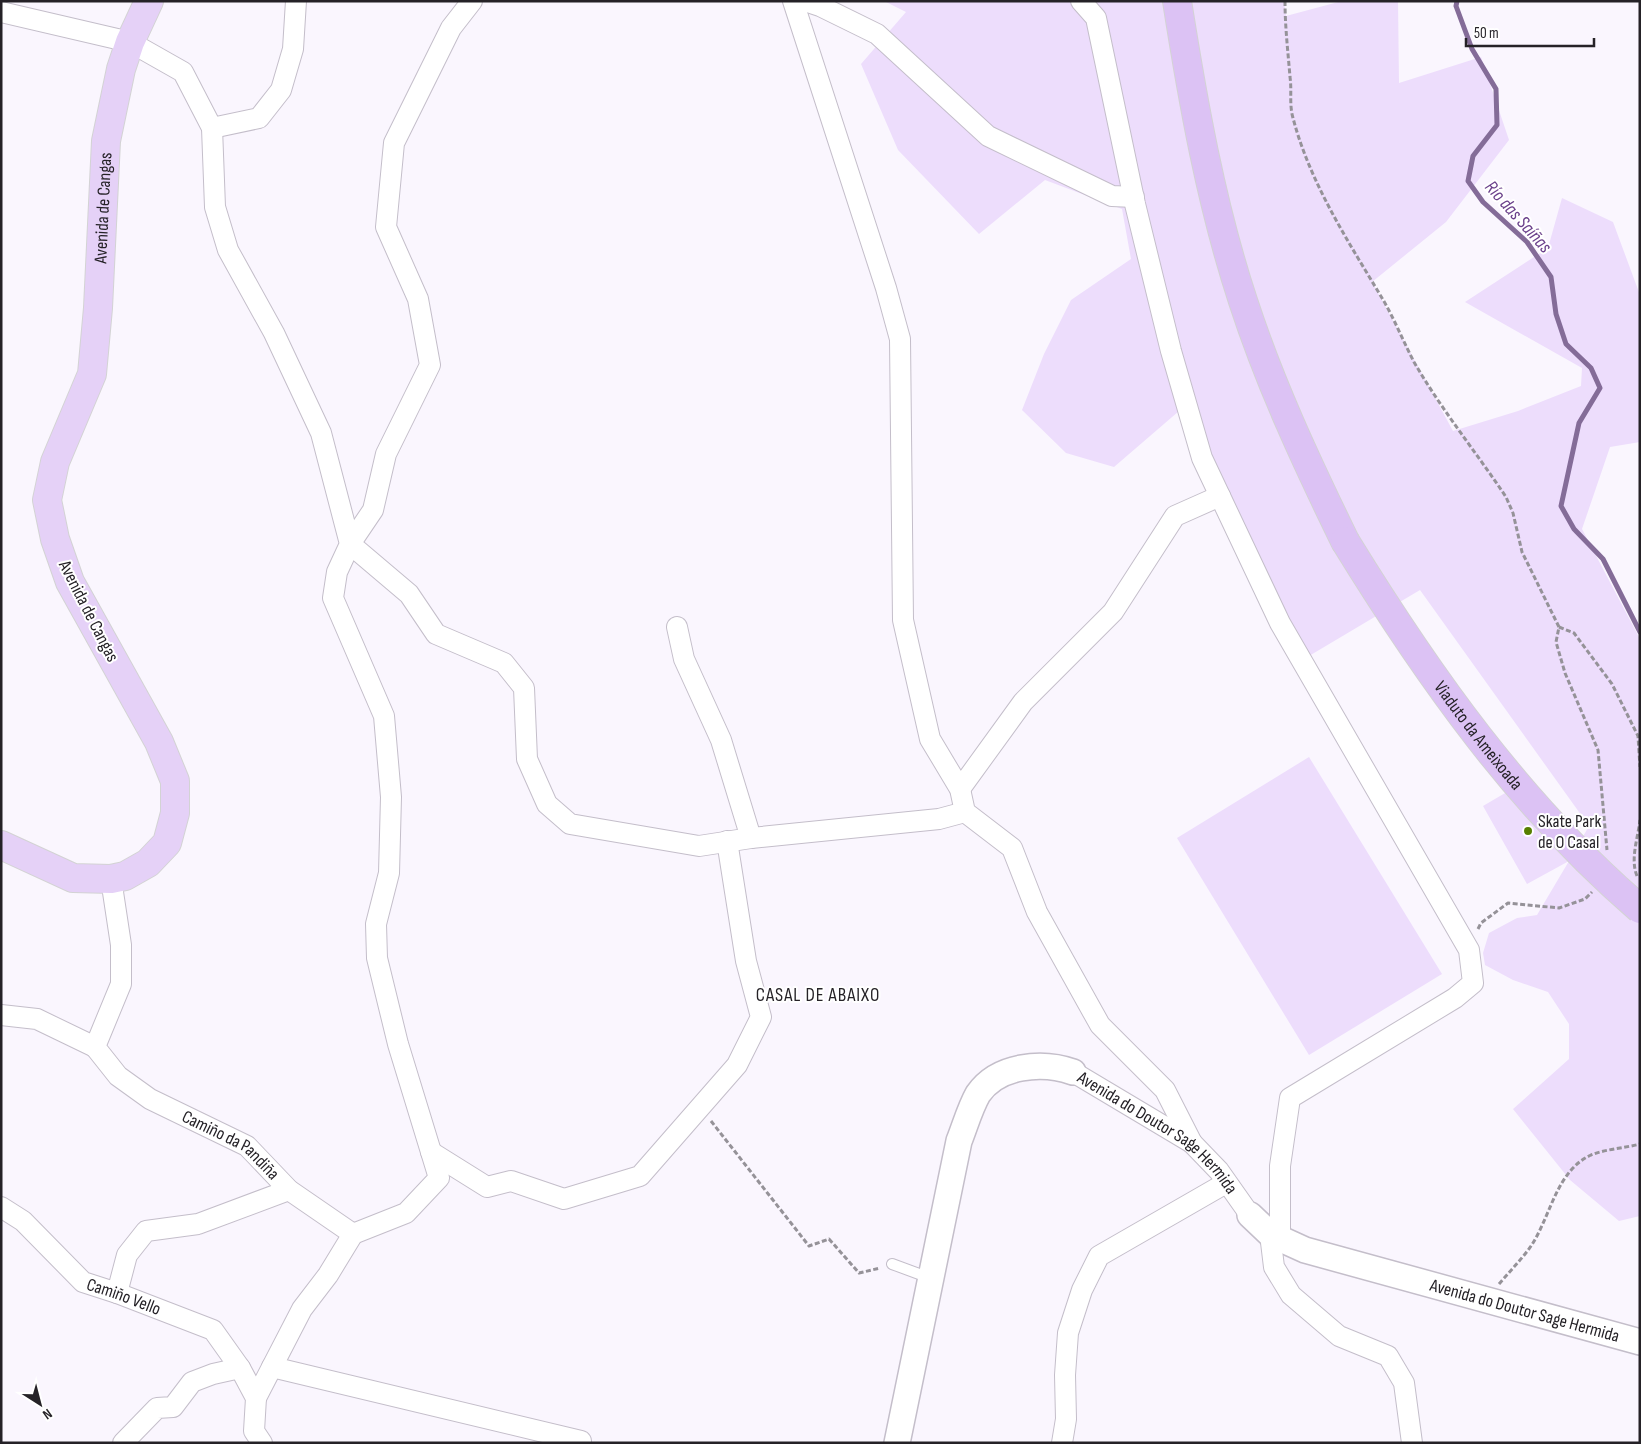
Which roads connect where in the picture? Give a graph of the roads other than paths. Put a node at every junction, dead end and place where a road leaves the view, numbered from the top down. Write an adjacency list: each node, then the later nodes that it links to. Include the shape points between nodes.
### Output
1 (149, 1): 9 (main road, Avenida de Cangas)
2 (296, 1): 10 (street, via 293,49 281,90 259,118)
3 (472, 1): 13 (street, via 451,28 394,142 386,227 418,299 430,366 386,454 373,510)
4 (793, 1): 15 (street, via 900,339 903,620 930,738)
5 (805, 1): 11 (street, via 877,34 988,136 1112,196)
6 (1080, 1): 11 (street, via 1096,18)
7 (1178, 4): 21 (highway, Viaduto da Ameixoada, bridge, via 1190,86 1212,188 1243,300 1276,392 1345,541 1440,688 1490,754 1561,833)
8 (1, 12): 9 (street)
9 (130, 42): 10 (street, via 182,72); 20 (main road, Avenida de Cangas, via 106,141 92,374 55,462 47,500 55,539 70,582 159,742 175,781 175,813 167,843 148,863 125,876)
10 (212, 128): 13 (street, via 215,207 228,250 274,333 321,434)
11 (1134, 197): 12 (street, via 1171,351 1202,458)
12 (1220, 496): 15 (street, via 1175,516 1113,612 1023,702); 32 (street, via 1280,624 1469,950 1473,983 1455,998 1290,1098 1280,1166)
13 (350, 544): 18 (street, via 409,594 436,634 504,663 524,688 527,759 548,804 570,824 699,846); 26 (street, via 337,572 333,598 384,716 391,797 389,873 376,924 377,958 398,1044)
14 (677, 627): 17 (street, via 684,659 721,740)
15 (960, 789): 16 (street)
16 (964, 812): 17 (street, via 939,819); 25 (street, via 1012,848 1037,912 1100,1025 1165,1090)
17 (751, 838): 18 (street)
18 (727, 841): 26 (street, via 746,961 761,1017 737,1065 640,1176 564,1199 511,1181 487,1188)
19 (1, 845): 20 (main road, Avenida de Cangas, via 73,878)
20 (111, 879): 23 (street, via 121,945 121,984)
21 (1640, 909)
22 (1, 1015): 23 (street, via 37,1019)
23 (95, 1047): 28 (street, Camiño da Pandiña, via 118,1076 150,1099 247,1146)
24 (1073, 1072): 25 (street, Avenida do Doutor Sage Hermida); 34 (street, Avenida do Doutor Sage Hermida, via 1037,1065 1017,1069 994,1078 978,1094 959,1141)
25 (1192, 1143): 27 (street, Avenida do Doutor Sage Hermida)
26 (431, 1152): 31 (street, via 439,1178 406,1213)
27 (1226, 1182): 30 (street, Avenida do Doutor Sage Hermida); 44 (street, via 1099,1256 1082,1290 1068,1333 1066,1419)
28 (289, 1190): 31 (street, Camiño da Pandiña); 35 (street, via 198,1224 146,1231 127,1255)
29 (1, 1207): 35 (street, Camiño Vello, via 23,1221 83,1282)
30 (1250, 1215): 32 (street, Avenida do Doutor Sage Hermida)
31 (353, 1234): 37 (street, via 302,1309)
32 (1275, 1236): 36 (street, Avenida do Doutor Sage Hermida, via 1305,1250); 45 (street, via 1274,1267 1291,1295 1339,1336 1388,1356 1404,1383)
33 (892, 1264): 34 (lane)
34 (931, 1278): 43 (street, Avenida do Doutor Sage Hermida)
35 (118, 1293): 38 (street, Camiño Vello, via 213,1330)
36 (1640, 1342)
37 (272, 1366): 39 (street); 40 (street)
38 (240, 1368): 39 (street); 41 (street, via 192,1382 173,1407 157,1408)
39 (256, 1398): 42 (street, via 254,1430)
40 (581, 1441)
41 (123, 1443)
42 (262, 1443)
43 (897, 1443)
44 (1062, 1443)
45 (1412, 1443)

